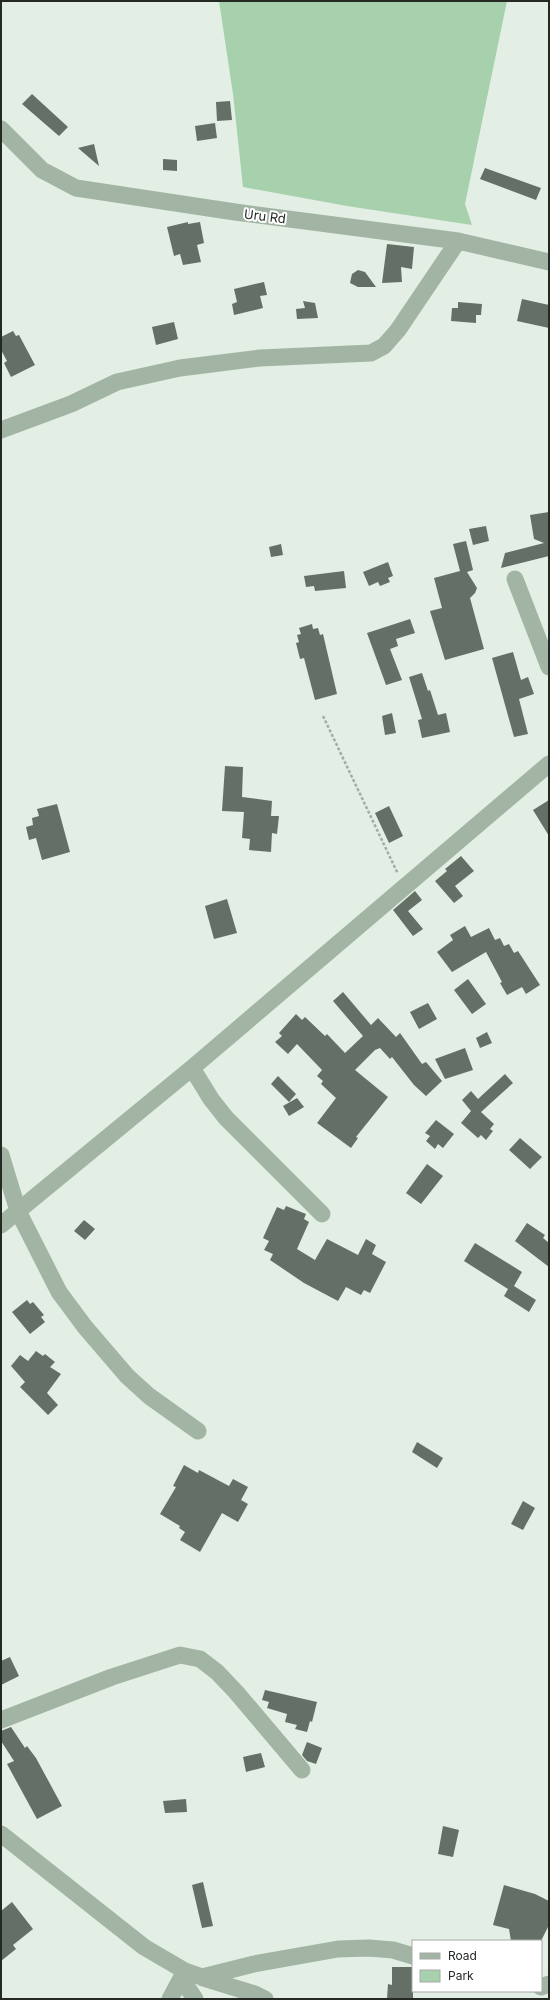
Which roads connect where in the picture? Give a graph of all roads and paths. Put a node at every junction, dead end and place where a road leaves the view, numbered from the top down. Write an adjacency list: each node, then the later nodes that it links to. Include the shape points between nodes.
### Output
1 (1, 129): 2 (street, Uru Rd, via 42,170 76,188)
2 (458, 241): 3 (street, Uru Rd); 4 (street, via 398,330 384,346 371,354 260,358 180,368 117,382 71,404)
3 (549, 262)
4 (1, 430)
5 (515, 579): 6 (street)
6 (549, 668)
7 (322, 716): 9 (path)
8 (549, 764): 9 (street)
9 (405, 888): 10 (street)
10 (192, 1068): 12 (street); 13 (street, via 226,1118)
11 (1, 1155): 12 (street)
12 (18, 1211): 14 (street); 15 (street, via 59,1292 85,1327 127,1376 149,1396)
13 (322, 1214)
14 (1, 1225)
15 (198, 1431)
16 (1, 1720): 17 (street, via 112,1677 180,1655 191,1656 200,1659 217,1672)
17 (302, 1770)
18 (1, 1834): 20 (street)
19 (412, 1956): 21 (street, via 377,1948 338,1949 254,1964)
20 (183, 1975): 21 (street); 22 (street); 23 (street)
21 (202, 1978): 24 (street)
22 (170, 1999)
23 (195, 1999)
24 (265, 1999)

